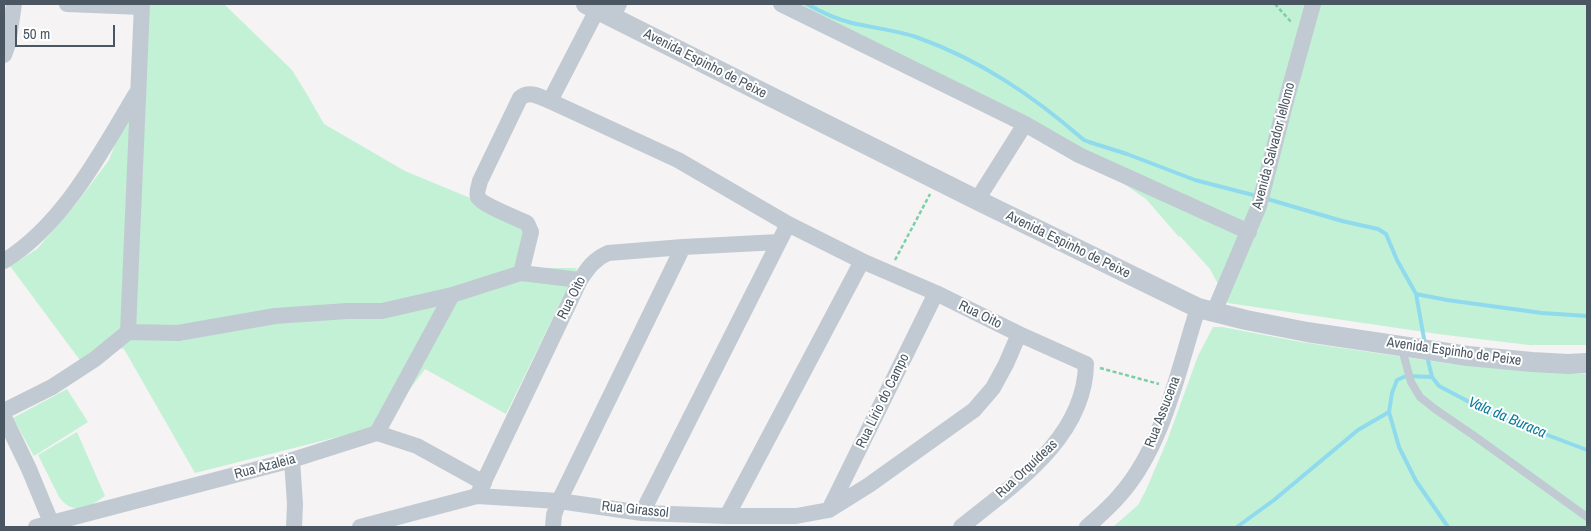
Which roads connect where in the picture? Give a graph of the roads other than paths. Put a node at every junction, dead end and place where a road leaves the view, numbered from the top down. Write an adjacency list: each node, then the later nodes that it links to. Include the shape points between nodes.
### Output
1 (14, 4): 7 (street)
2 (67, 4): 5 (street)
3 (781, 4): 10 (street)
4 (1313, 4): 13 (street, Avenida Salvador Iellomo, via 1264,190)
5 (142, 5): 8 (street)
6 (603, 9): 9 (street); 11 (street, Avenida Espinho de Peixe)
7 (4, 55)
8 (137, 91): 16 (street, via 71,196 44,229); 23 (street)
9 (550, 101): 12 (street, Rua Oito, via 678,160); 18 (street, Rua Oito, via 533,94 520,98 480,181 477,194 484,203 529,226 531,232)
10 (1025, 124): 11 (street); 13 (street, via 1088,159)
11 (977, 200): 22 (street, Avenida Espinho de Peixe)
12 (788, 224): 14 (street); 17 (street, Rua Oito)
13 (1249, 232): 22 (street, Avenida Salvador Iellomo, via 1227,278)
14 (778, 242): 15 (street, Rua Oito); 35 (street)
15 (683, 247): 19 (street, Rua Oito, via 598,257); 33 (street)
16 (4, 261)
17 (862, 261): 20 (street, Rua Oito); 36 (street)
18 (521, 273): 19 (street); 21 (street)
19 (580, 280): 32 (street, Rua Oito)
20 (936, 293): 24 (street, Rua Oito); 34 (street, Rua Lírio do Campo)
21 (452, 295): 23 (street, via 382,311 275,316 178,333); 30 (street)
22 (1206, 310): 25 (street, Avenida Espinho de Peixe, via 1307,332); 43 (street, Rua Assucena, via 1157,436 1121,495)
23 (128, 332): 28 (street, via 95,359 52,387)
24 (1019, 334): 27 (street, Rua Oito); 34 (street, Rua Girassol, via 993,388 974,410)
25 (1401, 345): 26 (street, Avenida Espinho de Peixe, via 1468,356); 37 (lane, via 1411,382 1420,397)
26 (1587, 363)
27 (1086, 364): 42 (street, Rua Orquídeas, via 1083,392 1060,439 1001,495)
28 (4, 411)
29 (4, 416): 38 (street, via 29,469)
30 (377, 432): 31 (street, Rua Azaleia); 32 (street, via 417,446)
31 (292, 460): 38 (street, Rua Azaleia); 39 (street)
32 (481, 490): 33 (street, Rua Girassol); 40 (street, Rua Girassol)
33 (559, 501): 35 (street, Rua Girassol); 41 (street)
34 (829, 510): 36 (street, Rua Girassol, via 796,516)
35 (642, 513): 36 (street, Rua Girassol)
36 (727, 516)
37 (1587, 517)
38 (47, 526)
39 (294, 527)
40 (360, 527)
41 (553, 527)
42 (960, 527)
43 (1087, 527)

